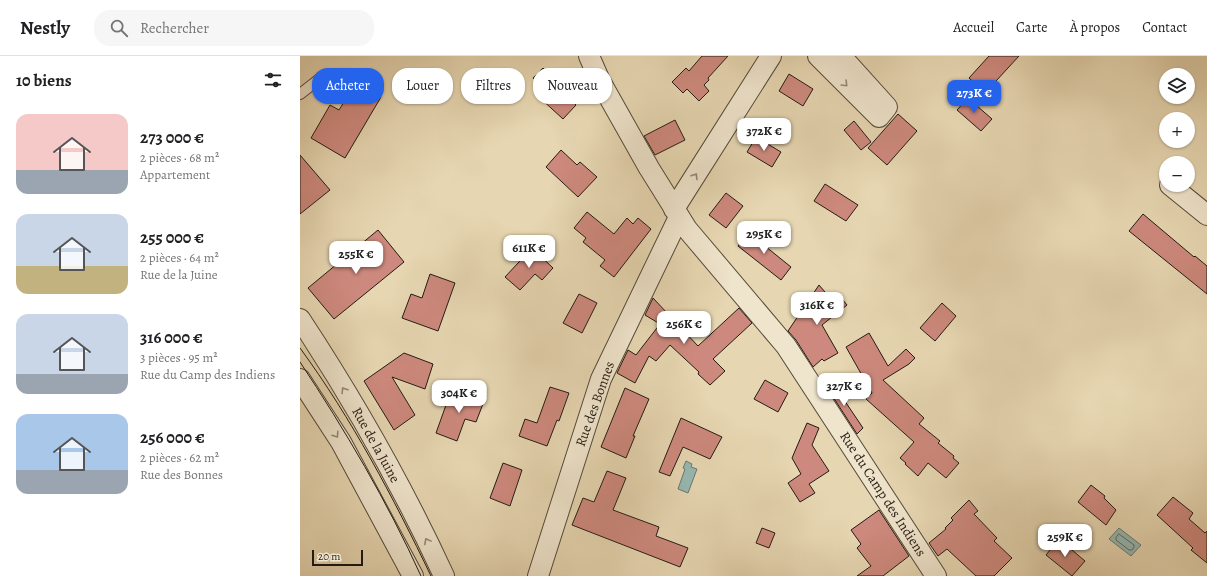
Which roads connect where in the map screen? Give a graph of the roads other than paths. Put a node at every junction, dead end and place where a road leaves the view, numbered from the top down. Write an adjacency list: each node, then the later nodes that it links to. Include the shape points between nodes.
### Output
1 (589, 56): 8 (street, Rue du Camp des Indiens, via 600,81)
2 (771, 56): 8 (street, Rue des Bonnes, one-way to 2)
3 (818, 56): 4 (street, one-way to 4, via 879,117 887,107)
4 (841, 56)
5 (312, 85): 6 (lane)
6 (300, 94)
7 (1179, 192): 9 (street)
8 (676, 213): 14 (street, Rue des Bonnes, via 601,379); 15 (street, Rue du Camp des Indiens, via 786,346)
9 (1207, 215)
10 (300, 319): 13 (street, Rue de la Juine, one-way to 10, via 374,438)
11 (300, 379): 12 (street, Rue de la Juine, one-way to 12, via 341,442)
12 (413, 576)
13 (444, 576)
14 (538, 576)
15 (936, 576)

